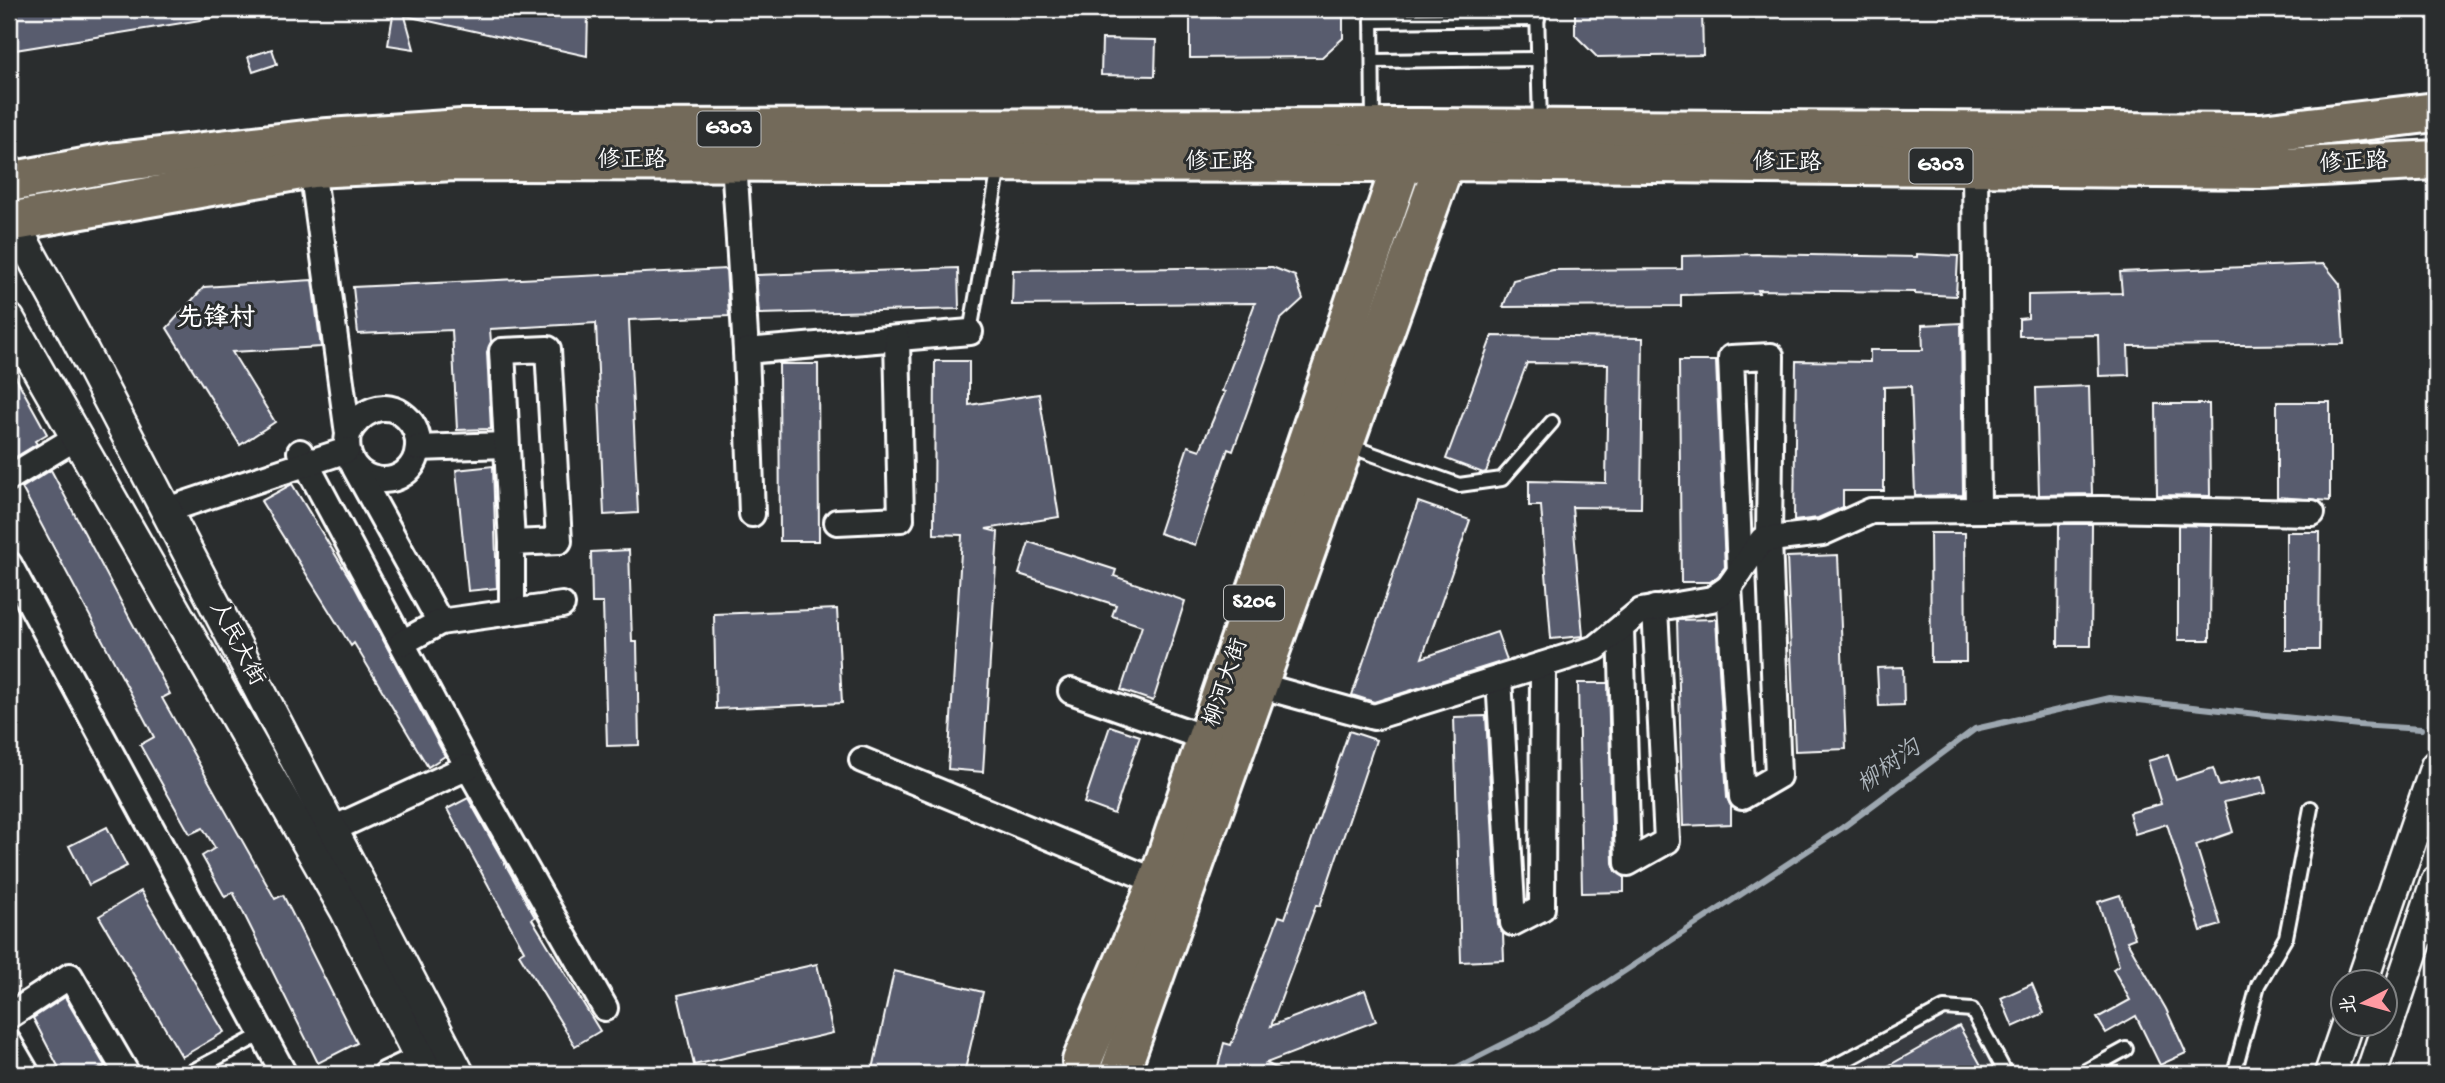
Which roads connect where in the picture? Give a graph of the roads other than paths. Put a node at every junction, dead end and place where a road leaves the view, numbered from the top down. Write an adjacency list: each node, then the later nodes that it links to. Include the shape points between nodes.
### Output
1 (1537, 14): 2 (lane); 3 (lane)
2 (1372, 15): 4 (lane)
3 (1538, 59): 4 (lane); 7 (lane)
4 (1373, 61): 6 (lane)
5 (2436, 112): 7 (main road, 修正路 / G303, via 2261,132)
6 (1373, 128): 8 (main road, 修正路 / G303); 15 (main road, 修正路 / G303, via 462,129 314,139 130,160)
7 (1540, 130): 8 (main road, 修正路 / G303)
8 (1438, 140): 12 (main road, 修正路 / G303); 13 (main road, 修正路 / G303); 23 (main road, 柳河大街 / S206)
9 (2436, 160): 13 (main road, 修正路 / G303, via 2263,169)
10 (734, 161): 11 (main road, 修正路 / G303); 14 (main road, 修正路 / G303, via 455,161); 20 (street)
11 (1000, 162): 12 (main road, 修正路 / G303); 18 (lane)
12 (1402, 163): 48 (main road, 柳河大街 / S206)
13 (1975, 166): 30 (street)
14 (312, 168): 16 (main road, 修正路 / G303); 26 (street)
15 (9, 182)
16 (10, 220): 29 (street, 人民大街)
17 (9, 319): 22 (street, 人民大街)
18 (970, 332): 19 (street)
19 (897, 339): 20 (street); 33 (street, via 901,519)
20 (746, 351): 31 (street)
21 (1552, 422): 23 (lane, via 1502,479 1459,485)
22 (77, 437): 28 (street); 63 (street, 人民大街, via 345,909)
23 (1344, 444): 46 (main road, 柳河大街 / S206)
24 (505, 445): 25 (street); 35 (street); 35 (street, via 502,351 548,349 559,541)
25 (418, 448): 26 (street, via 412,465 391,480 365,476); 26 (street, via 407,417 385,408 362,414 353,423)
26 (350, 450): 27 (street); 41 (street)
27 (303, 458): 29 (street); 43 (street)
28 (9, 478)
29 (167, 510): 53 (street, 人民大街)
30 (1978, 510): 32 (street); 34 (street, via 1871,511 1822,533)
31 (752, 513)
32 (2312, 513)
33 (837, 522)
34 (1769, 539): 37 (street, via 1762,540); 37 (street, via 1771,356 1731,358); 37 (street, via 1778,776 1742,797)
35 (512, 543): 40 (street)
36 (9, 564): 59 (street)
37 (1735, 579): 39 (street, via 1712,599)
38 (562, 605): 40 (street)
39 (1655, 608): 42 (street, via 1641,611); 42 (street, via 1667,841 1628,863)
40 (512, 612): 41 (street)
41 (440, 622): 43 (street)
42 (1621, 628): 44 (street, via 1596,648)
43 (402, 643): 51 (street)
44 (1543, 665): 45 (street); 45 (street, via 1542,908 1513,923)
45 (1499, 678): 46 (street, via 1374,718)
46 (1258, 685): 71 (main road, 柳河大街 / S206)
47 (1071, 691): 48 (street)
48 (1208, 739): 54 (main road, 柳河大街 / S206)
49 (862, 760): 54 (street)
50 (2436, 766): 56 (street)
51 (468, 767): 53 (street); 57 (street)
52 (2311, 808): 75 (lane, via 2286,937 2258,985)
53 (333, 829): 69 (street, 人民大街)
54 (1158, 882): 70 (main road, 柳河大街 / S206, via 1082,1061)
55 (2436, 882): 77 (street)
56 (2367, 968)
57 (605, 1009)
58 (9, 1016): 65 (street, via 70,976)
59 (264, 1033): 66 (lane); 67 (street)
60 (2342, 1038): 76 (street)
61 (9, 1044): 64 (street)
62 (2126, 1049): 74 (lane)
63 (424, 1066): 68 (street)
64 (27, 1074)
65 (127, 1074)
66 (187, 1074)
67 (284, 1074)
68 (386, 1074)
69 (459, 1074)
70 (1084, 1074)
71 (1119, 1074)
72 (1820, 1074): 73 (lane, via 1944,1008 1972,1010)
73 (2006, 1074)
74 (2080, 1074)
75 (2234, 1074)
76 (2330, 1074)
77 (2371, 1074)

